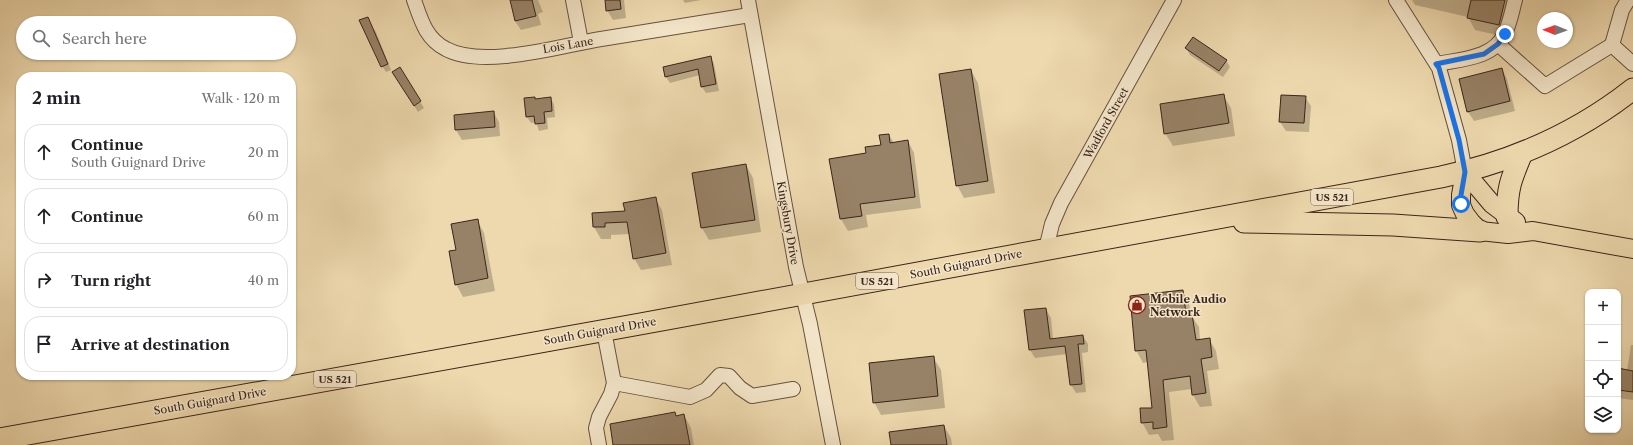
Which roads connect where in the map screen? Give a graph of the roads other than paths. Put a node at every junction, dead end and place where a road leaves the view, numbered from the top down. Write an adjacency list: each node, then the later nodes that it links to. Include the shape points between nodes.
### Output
1 (414, 0): 9 (street, Lois Lane, via 430,37 448,50 462,54 480,57 501,56)
2 (573, 0): 9 (street)
3 (748, 0): 8 (street, Kingsbury Drive)
4 (1174, 0): 21 (street, Wadford Street, via 1061,203 1052,224)
5 (1396, 0): 12 (street)
6 (1515, 0): 10 (street, via 1505,34)
7 (1628, 0): 11 (street, via 1622,10)
8 (750, 15): 9 (street, Lois Lane); 23 (street, Kingsbury Drive)
9 (581, 42)
10 (1498, 44): 11 (street, via 1545,86); 12 (street, via 1484,54)
11 (1612, 45): 13 (street)
12 (1436, 64): 16 (street, via 1459,140)
13 (1633, 64)
14 (1633, 89): 15 (highway, US 521, via 1582,124)
15 (1522, 153): 16 (highway, US 521); 17 (highway, via 1510,181)
16 (1465, 172): 17 (main road, via 1492,204); 18 (highway, US 521); 19 (main road, via 1461,204 1465,214)
17 (1507, 217): 20 (main road)
18 (1200, 222): 19 (highway, via 1378,225); 21 (highway, South Guignard Drive / US 521)
19 (1480, 231): 20 (main road, via 1508,234)
20 (1533, 231): 22 (main road)
21 (1046, 249): 23 (highway, South Guignard Drive / US 521)
22 (1633, 249)
23 (803, 295): 24 (highway, South Guignard Drive / US 521); 29 (street, Kingsbury Drive)
24 (604, 331): 25 (street); 27 (highway, South Guignard Drive / US 521)
25 (614, 383): 26 (street, via 690,396 706,390 720,375 730,376 740,388 752,396); 28 (street, via 596,428)
26 (793, 389)
27 (0, 439)
28 (599, 445)
29 (833, 445)

